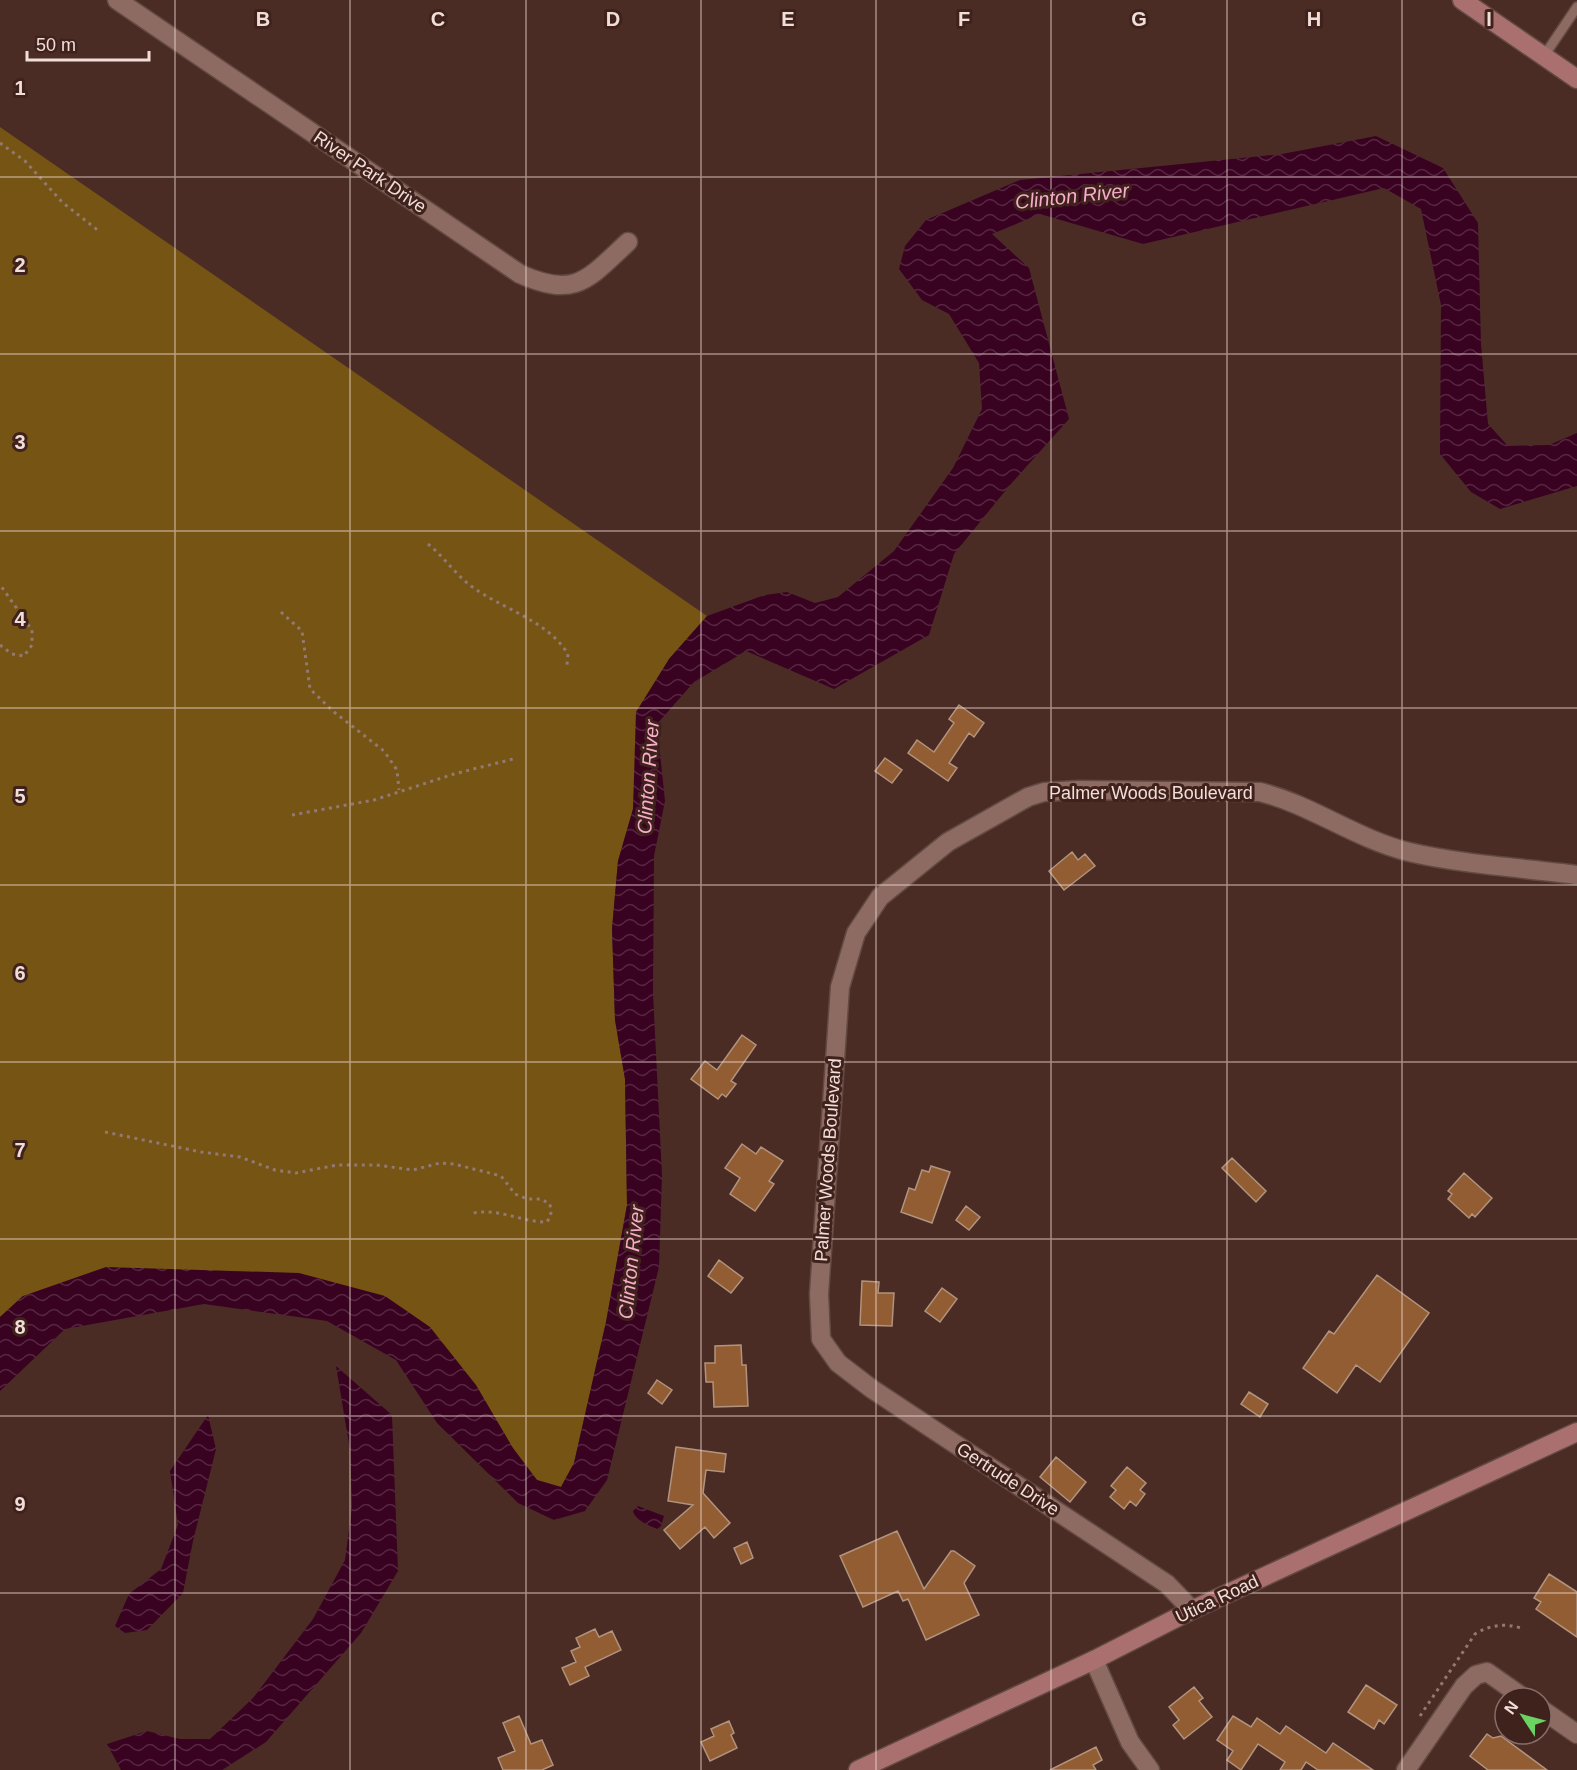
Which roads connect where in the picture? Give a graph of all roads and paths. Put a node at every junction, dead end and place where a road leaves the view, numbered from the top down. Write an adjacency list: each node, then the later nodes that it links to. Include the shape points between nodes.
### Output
1 (118, 0): 8 (street, River Park Drive, via 520,274 542,284 578,283)
2 (1462, 0): 4 (street)
3 (1577, 7): 4 (lane)
4 (1544, 56): 5 (street)
5 (1577, 79)
6 (0, 144): 7 (path, via 25,161 62,202)
7 (100, 232)
8 (628, 242)
9 (428, 544): 13 (path, via 482,594 552,633 568,654)
10 (1, 586): 12 (path, via 32,630 32,645 24,656 12,654)
11 (281, 612): 15 (path, via 302,631 310,689 384,751 397,770)
12 (0, 645)
13 (567, 665)
14 (513, 759): 15 (path)
15 (399, 790): 16 (path, via 375,800)
16 (292, 815)
17 (1577, 875): 20 (street, Palmer Woods Boulevard, via 1409,852 1362,835 1288,799 1260,792 1044,792 973,827 925,859 880,897 856,933 844,965 837,1014 819,1285 820,1339)
18 (105, 1132): 19 (path, via 240,1157 296,1173 337,1165 413,1170 440,1163 468,1166 501,1176 515,1194 550,1204 551,1215 547,1222 534,1222 510,1214)
19 (473, 1213)
20 (825, 1347): 22 (street, Gertrude Drive, via 872,1389 1167,1584)
21 (1577, 1432): 22 (street, Utica Road)
22 (1192, 1610): 24 (street, Utica Road)
23 (1521, 1628): 26 (path, via 1499,1625 1475,1634)
24 (1094, 1660): 29 (street, Utica Road); 30 (street, via 1130,1742)
25 (1507, 1686): 31 (street, via 1487,1672 1476,1675 1464,1686)
26 (1420, 1716)
27 (1553, 1717): 28 (street)
28 (1577, 1734)
29 (858, 1770)
30 (1150, 1770)
31 (1406, 1770)

